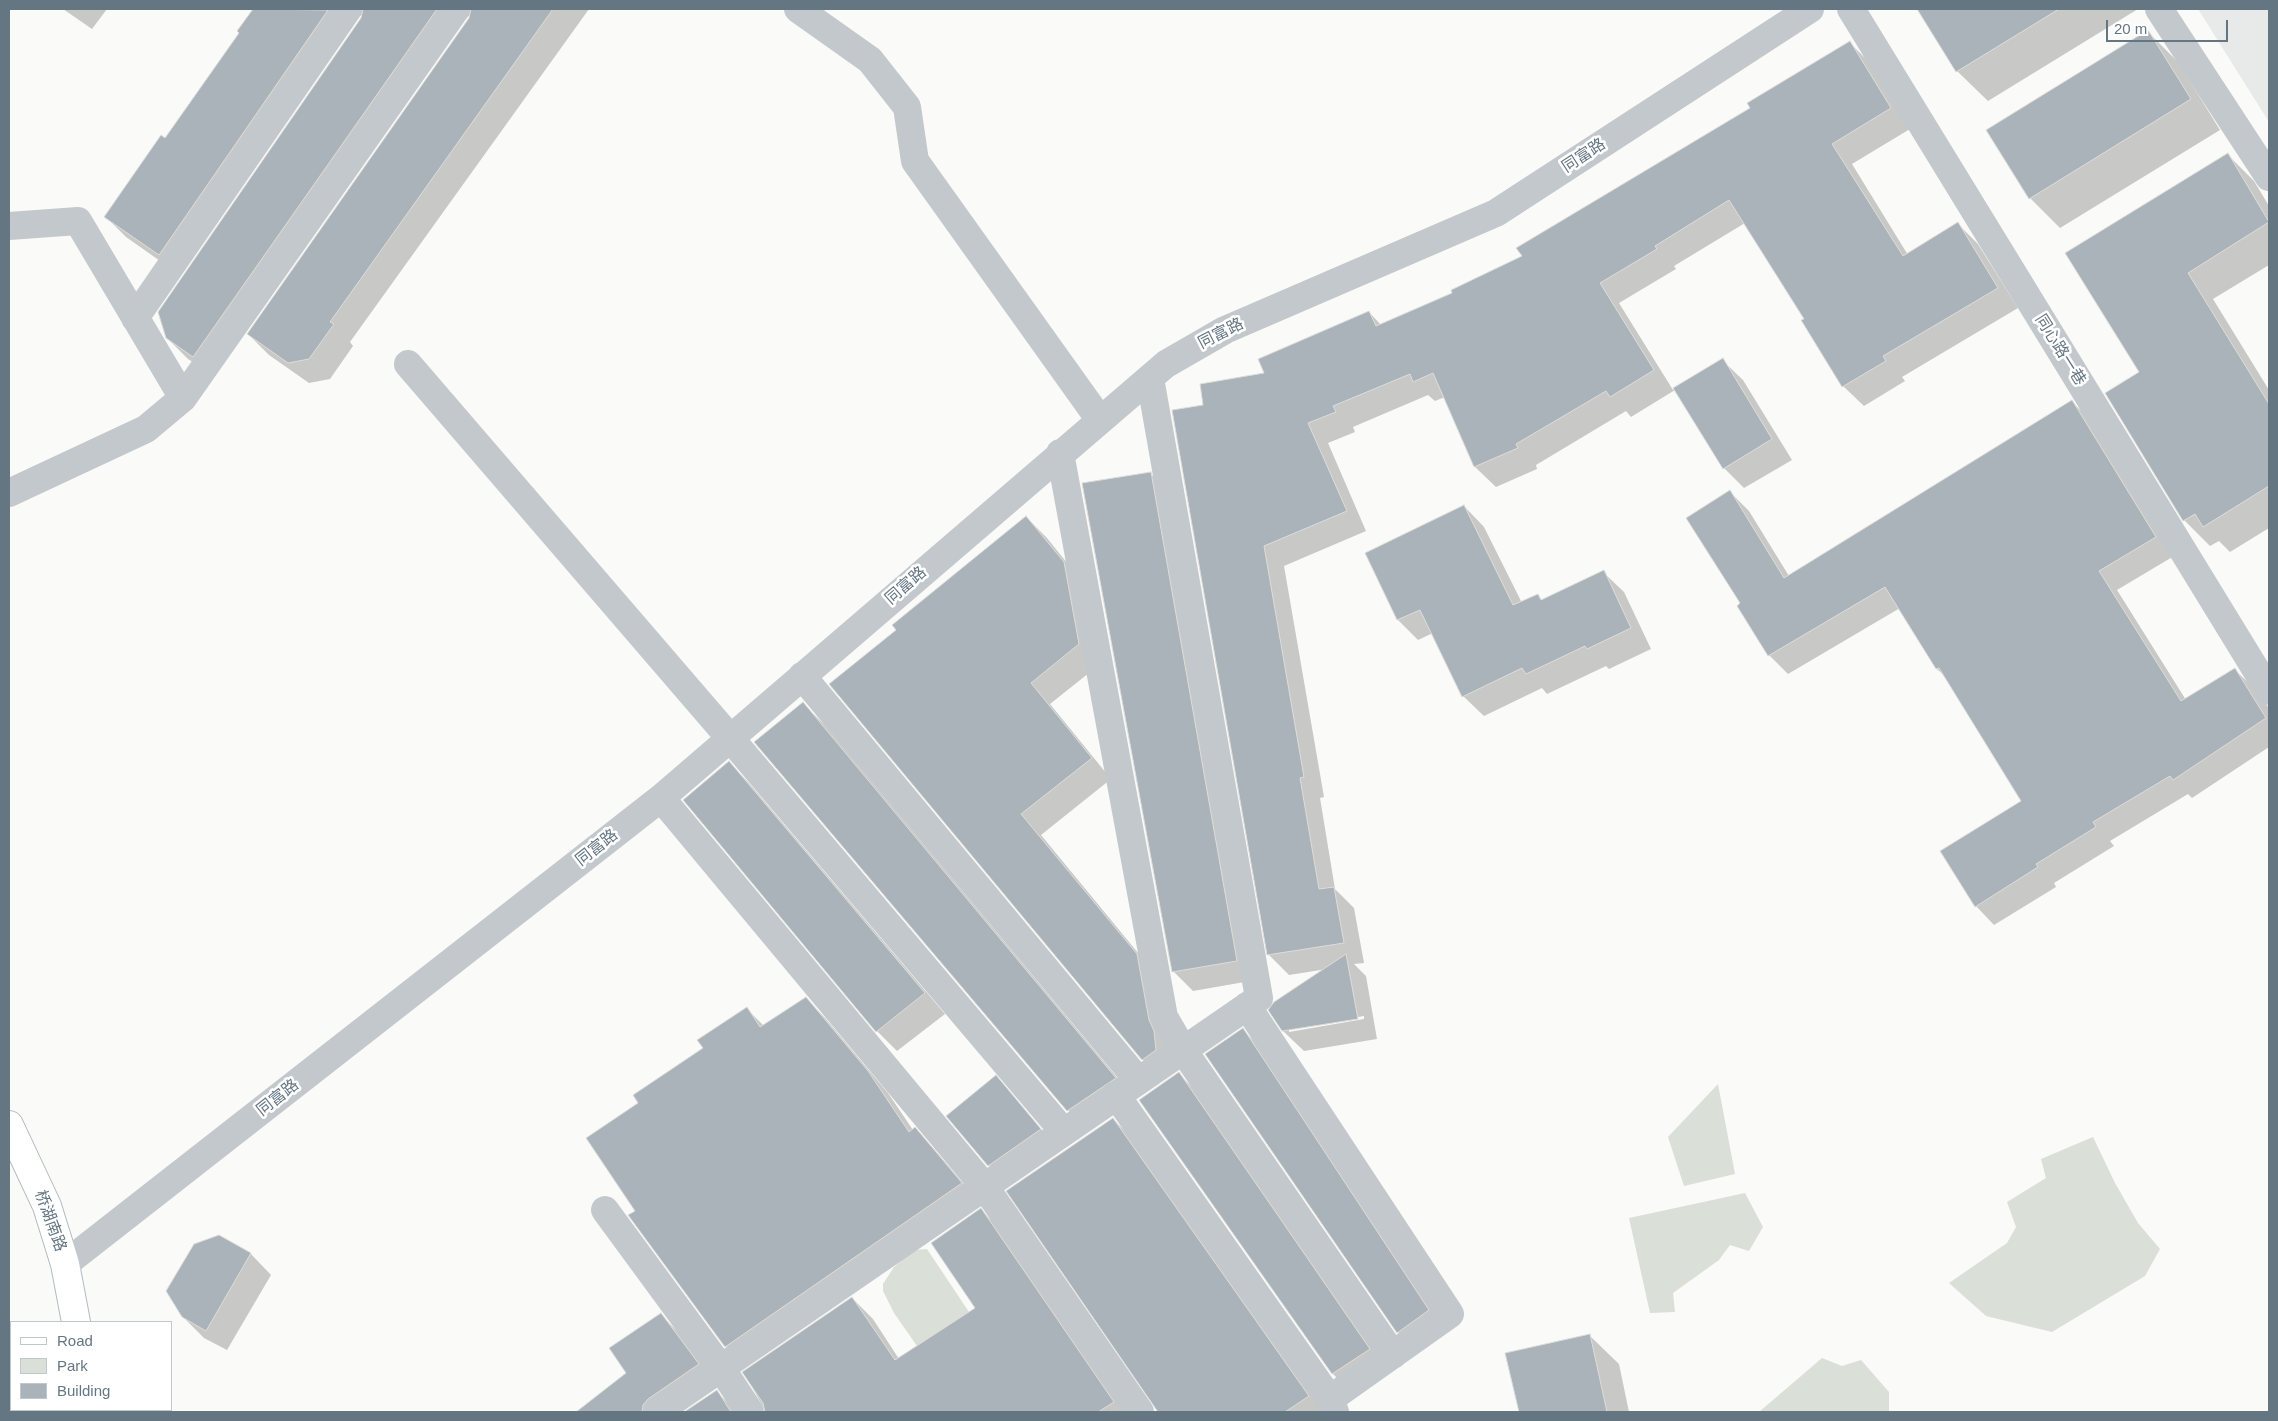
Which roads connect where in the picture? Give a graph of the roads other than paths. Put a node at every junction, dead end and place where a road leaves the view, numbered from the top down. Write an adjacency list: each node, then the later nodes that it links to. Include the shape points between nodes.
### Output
1 (348, 9): 9 (street)
2 (456, 9): 12 (street)
3 (798, 9): 13 (street, via 870,60 907,107 915,161)
4 (1810, 9): 11 (street, 同富路, via 1496,213 1225,330 1166,364)
5 (1851, 9): 17 (street, 同心路一巷)
6 (2159, 9): 7 (street)
7 (2269, 177)
8 (9, 226): 9 (street, via 78,221)
9 (135, 318): 12 (street)
10 (408, 364): 18 (street)
11 (1150, 378): 13 (street, 同富路); 20 (street, via 1259,998)
12 (183, 398): 15 (street, via 146,429)
13 (1100, 420): 14 (street, 同富路)
14 (1060, 453): 16 (street, 同富路); 21 (street, via 1164,1017)
15 (9, 493)
16 (802, 676): 18 (street, 同富路); 22 (street)
17 (2269, 691)
18 (730, 738): 19 (street, 同富路); 25 (street)
19 (661, 798): 26 (street); 28 (street, 同富路)
20 (1247, 1006): 21 (street); 30 (street, via 1450,1314)
21 (1184, 1050): 22 (street); 30 (street)
22 (1138, 1080): 23 (street)
23 (1116, 1096): 25 (street); 32 (street)
24 (9, 1125): 28 (main road, 桥湖南路, via 47,1206)
25 (1064, 1132): 26 (street)
26 (984, 1187): 31 (street); 35 (street)
27 (605, 1210): 31 (street)
28 (65, 1264): 29 (main road, 桥湖南路)
29 (76, 1321)
30 (1392, 1355): 32 (street)
31 (721, 1368): 33 (street); 34 (street)
32 (1332, 1408)
33 (657, 1412)
34 (750, 1412)
35 (1140, 1412)

